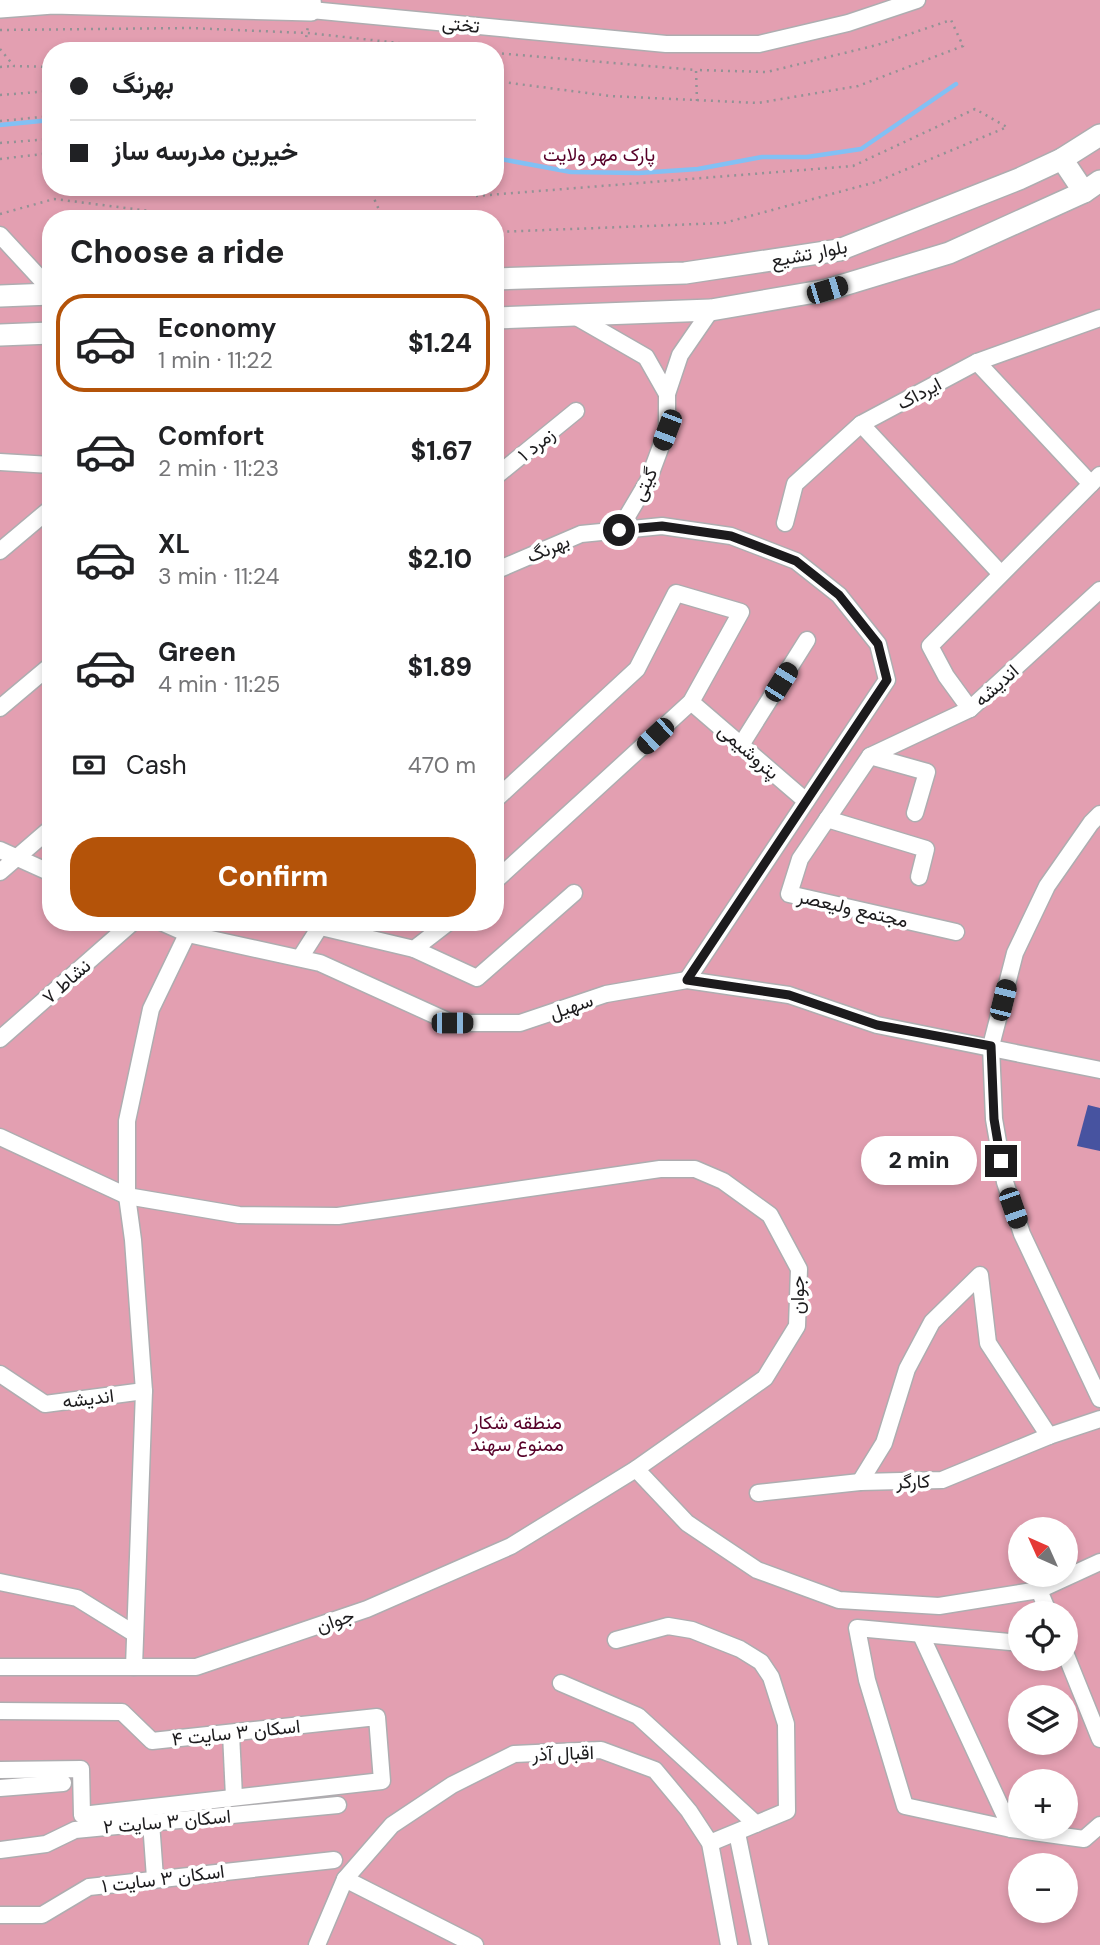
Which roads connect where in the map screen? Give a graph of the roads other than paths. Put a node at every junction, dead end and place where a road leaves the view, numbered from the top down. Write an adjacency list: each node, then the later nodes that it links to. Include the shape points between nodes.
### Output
1 (916, 0): 2 (street, تختی, via 848,23 759,44 666,44)
2 (311, 5): 3 (main road, تختی, via 53,3)
3 (0, 7)
4 (1100, 135): 5 (main road, بلوار تشیع)
5 (1062, 159): 6 (main road); 8 (main road, بلوار تشیع, via 839,250 685,273)
6 (1095, 191): 12 (main road, بلوار تشیع, via 949,253 827,290)
7 (0, 235): 9 (street)
8 (504, 279)
9 (42, 282)
10 (42, 293): 11 (main road)
11 (0, 296)
12 (711, 310): 13 (main road, بلوار تشیع); 19 (street, گیتی, via 680,355)
13 (573, 315): 14 (main road, بلوار تشیع); 19 (street, گیتی, via 646,357)
14 (504, 318)
15 (1100, 318): 18 (street, ایرداک)
16 (42, 333): 17 (main road)
17 (0, 335)
18 (977, 362): 21 (street, ایرداک); 25 (street)
19 (667, 394): 28 (street, گیتی, via 667,430 648,481)
20 (576, 411): 24 (street, زمرد ۱)
21 (861, 424): 27 (street, ایرداک, via 795,484); 31 (street)
22 (0, 462): 23 (street)
23 (42, 464)
24 (504, 470)
25 (1095, 480): 31 (street)
26 (42, 516): 29 (street)
27 (785, 523)
28 (619, 530): 30 (street, بهرنگ, via 581,534); 41 (street, بهرنگ, via 662,526 731,536 796,561 839,595 878,644 887,680)
29 (0, 551)
30 (504, 567)
31 (1000, 574): 37 (street, via 930,646)
32 (1100, 590): 37 (street, اندیشه)
33 (807, 640): 38 (street)
34 (42, 673): 36 (street)
35 (691, 702): 38 (street, پتروشیمی); 40 (street, via 741,611 676,593 637,669); 50 (street)
36 (0, 708)
37 (970, 709): 39 (street, اندیشه)
38 (741, 745): 41 (street, پتروشیمی)
39 (873, 754): 42 (street, via 927,772); 44 (street, مجتمع ولیعصر)
40 (504, 792)
41 (806, 801): 62 (street, بهرنگ)
42 (915, 813)
43 (1100, 814): 64 (street, via 1047,886 1015,953)
44 (827, 819): 51 (street, via 926,849); 59 (street, مجتمع ولیعصر, via 800,859 789,894)
45 (42, 836): 47 (street)
46 (0, 850): 47 (street)
47 (16, 858): 48 (street); 49 (street)
48 (42, 869)
49 (0, 872)
50 (504, 873)
51 (919, 877)
52 (574, 893): 60 (street, via 477,978)
53 (123, 931): 63 (street, نشاط ۷)
54 (190, 931): 67 (street, via 151,1009 127,1121)
55 (202, 931): 61 (street, سهیل)
56 (317, 931): 61 (street)
57 (348, 931): 60 (street)
58 (437, 931): 60 (street)
59 (956, 932)
60 (414, 949)
61 (300, 958): 62 (street, سهیل, via 320,962 452,1023 520,1023 606,994)
62 (687, 980): 64 (street, سهیل, via 789,995 877,1025)
63 (0, 1039)
64 (991, 1046): 65 (street, سهیل); 70 (street, via 994,1119 1005,1182 1022,1234)
65 (1100, 1070)
66 (0, 1137): 67 (street, جوان)
67 (127, 1196): 69 (street); 73 (street, جوان, via 239,1215 338,1216 660,1169 695,1169 723,1181 770,1215 799,1269 797,1326 765,1378)
68 (0, 1374): 69 (street, اندیشه, via 45,1404)
69 (144, 1391): 80 (street)
70 (1100, 1399)
71 (1100, 1419): 72 (street, کارگر)
72 (1049, 1436): 74 (street, کارگر, via 942,1480); 74 (street, via 988,1343 980,1275 932,1322 907,1369 884,1443)
73 (636, 1469): 78 (street, via 687,1523 757,1570 839,1600 939,1606); 85 (street, جوان, via 511,1546 367,1609 195,1667)
74 (860, 1482): 75 (street, کارگر)
75 (758, 1493)
76 (1100, 1562): 78 (street)
77 (0, 1582): 80 (street, via 77,1598)
78 (1040, 1590): 79 (street)
79 (1044, 1601)
80 (135, 1634): 85 (street)
81 (921, 1635): 83 (street); 97 (street); 100 (street, via 856,1628 905,1806)
82 (616, 1640): 98 (street, via 668,1626 692,1630 761,1661 786,1724 787,1811)
83 (1008, 1642)
84 (0, 1667): 85 (street, جوان)
85 (134, 1667)
86 (1072, 1671): 90 (street)
87 (561, 1683): 98 (street, via 638,1716)
88 (0, 1711): 89 (street, اسکان ۳ سایت ۴, via 122,1712 152,1741)
89 (231, 1733): 94 (street); 94 (street, اسکان ۳ سایت ۴, via 377,1717 382,1781)
90 (1100, 1739)
91 (0, 1770): 94 (street, via 81,1769 82,1815)
92 (63, 1783): 93 (street)
93 (0, 1788)
94 (234, 1797)
95 (338, 1805): 96 (street, اسکان ۳ سایت ۲)
96 (152, 1822): 104 (street, اسکان ۳ سایت ۲, via 75,1830 46,1844); 106 (street)
97 (1008, 1823)
98 (756, 1824): 101 (street)
99 (1100, 1825): 102 (street, via 1084,1839)
100 (1008, 1828)
101 (737, 1833): 103 (street); 112 (street)
102 (1078, 1838)
103 (710, 1843): 107 (street, اقبال آذر, via 655,1770 601,1750 514,1754 452,1785 392,1825); 111 (street, اقبال آذر)
104 (0, 1850)
105 (334, 1860): 106 (street, اسکان ۳ سایت ۱)
106 (155, 1878): 108 (street, اسکان ۳ سایت ۱, via 89,1887 42,1915)
107 (345, 1879): 109 (street, اقبال آذر); 110 (street)
108 (0, 1915)
109 (317, 1945)
110 (475, 1945)
111 (729, 1945)
112 (760, 1945)

